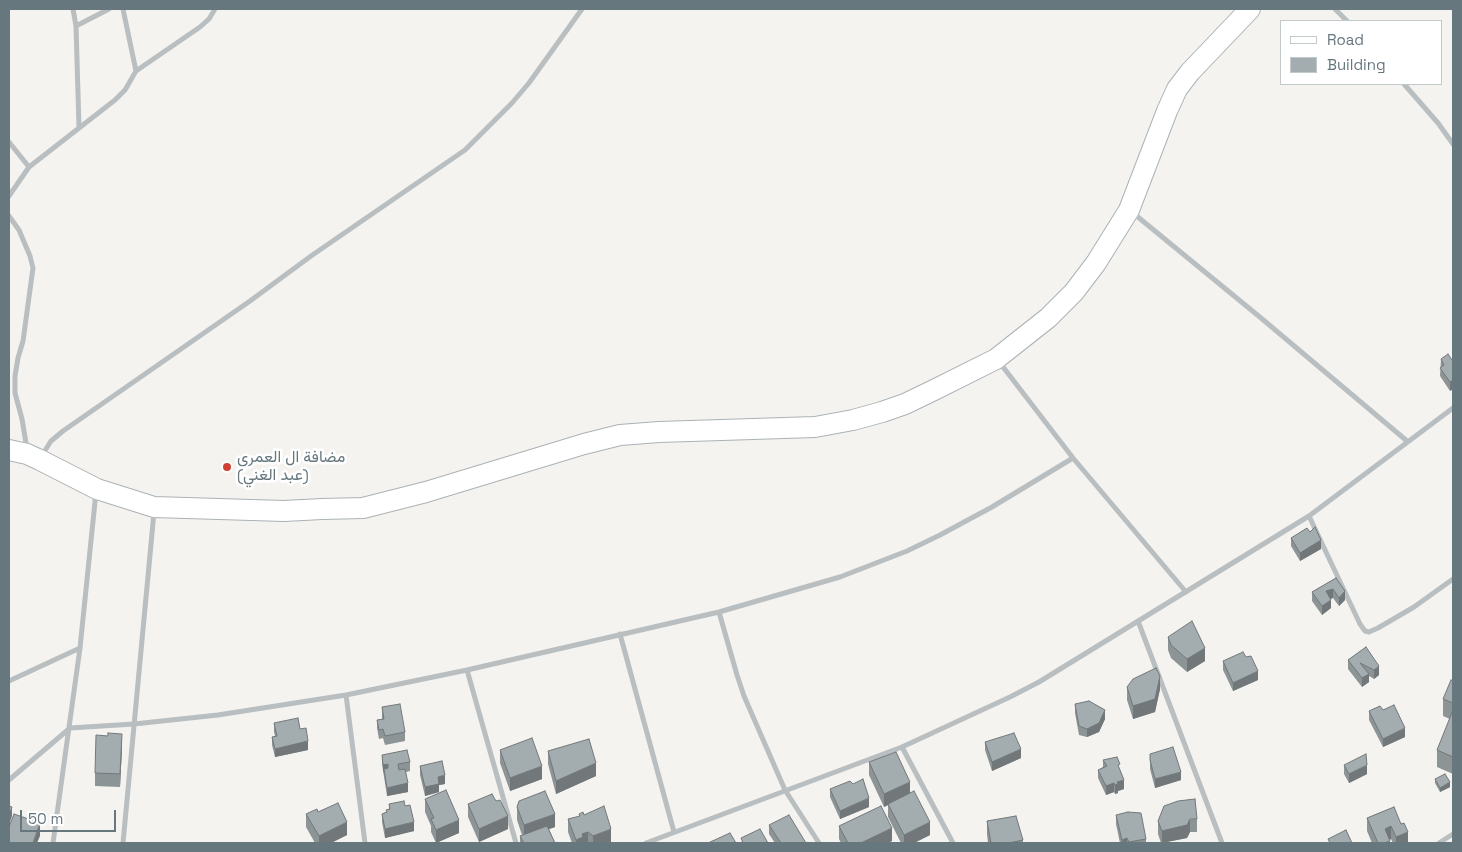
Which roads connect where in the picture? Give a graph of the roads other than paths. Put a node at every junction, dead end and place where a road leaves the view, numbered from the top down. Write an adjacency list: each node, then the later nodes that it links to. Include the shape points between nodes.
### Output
1 (72, 9): 9 (street)
2 (109, 9): 9 (street)
3 (122, 9): 10 (street)
4 (215, 9): 10 (street, via 200,27)
5 (582, 9): 22 (street, via 530,83 465,150 63,431 44,450)
6 (1250, 9): 17 (street, via 1177,90)
7 (1335, 9): 8 (street)
8 (1346, 20)
9 (76, 26): 12 (street)
10 (136, 71): 12 (street, via 116,100)
11 (1405, 85): 14 (street)
12 (79, 127): 15 (street)
13 (9, 142): 15 (street)
14 (1453, 144)
15 (29, 167): 16 (street)
16 (9, 196)
17 (1129, 210): 19 (street, via 1074,292 1048,318); 21 (street)
18 (9, 216): 22 (street, via 19,230 33,268 15,376)
19 (996, 359): 23 (street); 25 (street, via 905,404 853,420 815,427 620,435 363,508 284,511)
20 (1453, 408): 21 (street)
21 (1407, 441): 26 (street)
22 (25, 455): 24 (street)
23 (1072, 458): 28 (street); 29 (street, via 992,507 907,551 840,577)
24 (97, 489): 25 (street); 32 (street)
25 (154, 507): 36 (street)
26 (1308, 516): 27 (street, via 1365,631 1378,628 1414,607); 28 (street)
27 (1453, 579)
28 (1186, 592): 30 (street)
29 (719, 612): 31 (street); 40 (street, via 744,696)
30 (1138, 621): 38 (street, via 1040,682); 50 (street)
31 (620, 634): 33 (street); 41 (street)
32 (80, 648): 34 (street); 37 (street)
33 (467, 670): 35 (street); 46 (street)
34 (9, 681)
35 (346, 695): 36 (street); 45 (street)
36 (134, 724): 37 (street); 44 (street)
37 (70, 728): 39 (street); 43 (street)
38 (902, 747): 40 (street); 49 (street)
39 (9, 780)
40 (784, 790): 41 (street); 48 (street)
41 (674, 832): 47 (street)
42 (1453, 834): 51 (street)
43 (53, 843)
44 (123, 843)
45 (365, 843)
46 (516, 843)
47 (646, 843)
48 (819, 843)
49 (953, 843)
50 (1222, 843)
51 (1439, 843)

